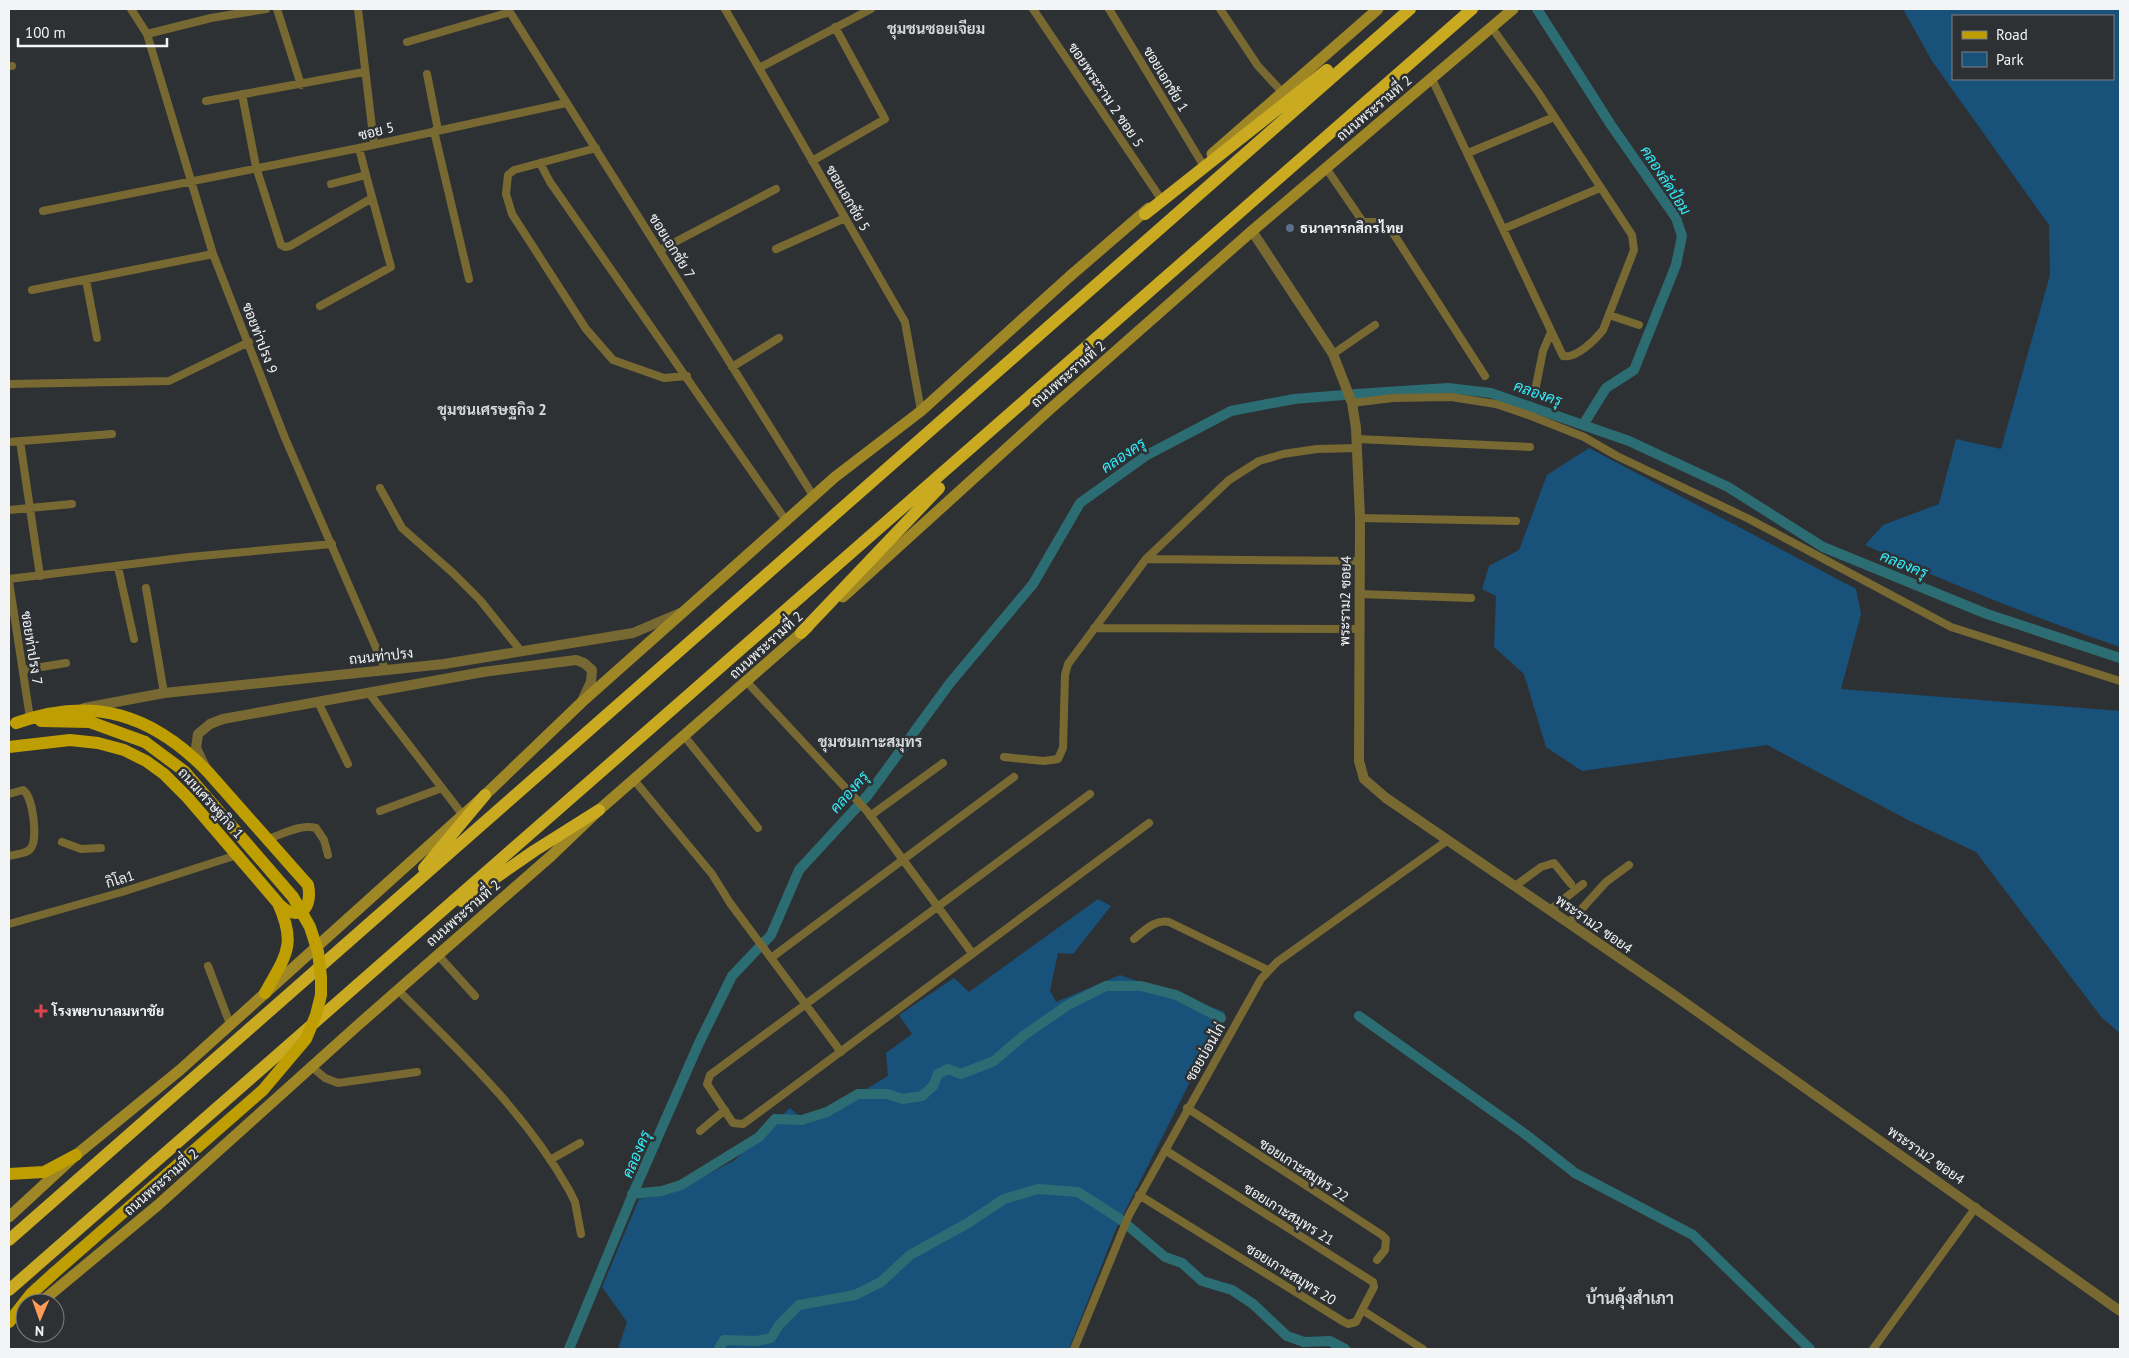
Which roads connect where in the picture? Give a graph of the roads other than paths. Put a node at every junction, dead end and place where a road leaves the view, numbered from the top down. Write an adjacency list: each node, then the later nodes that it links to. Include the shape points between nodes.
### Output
1 (131, 9): 20 (street, ซอยท่าปรง 9)
2 (211, 9): 17 (street)
3 (266, 9): 17 (street)
4 (277, 9): 26 (street)
5 (358, 9): 23 (street)
6 (725, 9): 22 (street, ซอยเอกชัย 5)
7 (871, 9): 18 (street)
8 (1033, 9): 47 (street, ซอยพระราม 2 ซอย 5)
9 (1109, 9): 39 (street, ซอยเอกชัย 1)
10 (1220, 9): 27 (street, via 1258,66)
11 (1378, 9): 27 (main road)
12 (1404, 9): 50 (highway)
13 (1410, 9): 147 (highway)
14 (1472, 9): 76 (highway, ถนนพระรามที่ 2)
15 (1512, 9): 19 (main road, ถนนพระรามที่ 2)
16 (509, 11): 21 (street); 30 (street, ซอยเอกชัย 7)
17 (211, 18): 20 (street)
18 (835, 27): 22 (street); 37 (street, via 885,119)
19 (1492, 28): 25 (main road, ถนนพระรามที่ 2); 31 (street)
20 (147, 34): 43 (street, ซอยท่าปรง 9)
21 (407, 42)
22 (759, 68): 37 (street, ซอยเอกชัย 5)
23 (364, 72): 26 (street); 33 (street)
24 (427, 74): 32 (street)
25 (1432, 79): 36 (street); 41 (main road, ถนนพระรามที่ 2)
26 (301, 85): 28 (street)
27 (1282, 93): 39 (main road)
28 (242, 94): 29 (street); 40 (street)
29 (206, 100)
30 (566, 102): 32 (street, ซอย 5); 35 (street, ซอยเอกชัย 7)
31 (1554, 117): 36 (street); 45 (street)
32 (436, 131): 33 (street, ซอย 5); 57 (street)
33 (374, 144): 34 (street, ซอย 5)
34 (359, 148): 40 (street, ซอย 5); 42 (street)
35 (596, 148): 38 (street); 55 (street, ซอยเอกชัย 7)
36 (1468, 154): 52 (street)
37 (812, 161): 51 (street, ซอยเอกชัย 5)
38 (540, 163): 70 (street, via 550,182); 70 (street, via 514,170 508,176 506,194 512,214 586,329 613,360 664,378)
39 (1202, 163): 47 (main road)
40 (256, 167): 43 (street, ซอย 5); 48 (street, via 285,247)
41 (1326, 168): 53 (main road, ถนนพระรามที่ 2); 71 (street, via 1363,222 1379,222 1393,233)
42 (366, 175): 44 (street); 48 (street)
43 (192, 182): 49 (street, ซอย 5); 56 (street, ซอยท่าปรง 9)
44 (331, 184)
45 (1600, 188): 52 (street); 61 (street, via 1634,242 1634,250)
46 (776, 189): 55 (street)
47 (1159, 196): 50 (main road)
48 (372, 198): 60 (street, via 391,267)
49 (43, 211)
50 (1145, 214): 75 (main road, via 1068,277)
51 (845, 218): 54 (street); 75 (street, ซอยเอกชัย 5, via 905,322)
52 (1503, 229): 64 (street)
53 (1252, 231): 68 (street); 102 (main road, ถนนพระรามที่ 2)
54 (776, 249)
55 (660, 250): 69 (street, ซอยเอกชัย 7)
56 (214, 254): 58 (street); 67 (street, ซอยท่าปรง 9)
57 (469, 279)
58 (86, 280): 59 (street); 65 (street)
59 (32, 290)
60 (320, 306)
61 (1609, 315): 62 (street); 64 (street, via 1604,330 1596,339 1567,357 1562,356)
62 (1639, 325)
63 (1375, 326): 68 (street)
64 (1551, 332): 73 (street, via 1543,351)
65 (97, 338)
66 (779, 338): 69 (street)
67 (249, 342): 72 (street, via 169,381); 90 (street, ซอยท่าปรง 9, via 285,438)
68 (1333, 354): 74 (street, พระราม2 ซอย4)
69 (732, 366): 83 (street, ซอยเอกชัย 7)
70 (687, 376): 89 (street)
71 (1485, 376)
72 (9, 384)
73 (1534, 396)
74 (1351, 401): 80 (street, พระราม2 ซอย4); 108 (street, via 1451,397 1496,404 1531,416 1584,437 1749,519 1951,627)
75 (921, 411): 83 (main road)
76 (994, 430): 102 (highway); 154 (highway, ถนนพระรามที่ 2)
77 (112, 434): 78 (street)
78 (20, 441): 79 (street); 85 (street)
79 (9, 442)
80 (1357, 444): 81 (street); 87 (street, พระราม2 ซอย4); 91 (street, via 1283,454 1258,461 1229,480)
81 (1530, 447)
82 (380, 488): 104 (street, via 402,528 480,600)
83 (814, 497): 89 (main road)
84 (72, 504): 85 (street)
85 (28, 508): 86 (street); 94 (street)
86 (9, 510)
87 (1360, 518): 88 (street); 92 (street, พระราม2 ซอย4)
88 (1516, 521)
89 (786, 522): 99 (main road)
90 (332, 544): 93 (street); 107 (street, ซอยท่าปรง 9)
91 (1146, 559): 92 (street); 100 (street)
92 (1360, 561): 97 (street, พระราม2 ซอย4)
93 (118, 566): 94 (street); 103 (street)
94 (40, 576): 95 (street)
95 (9, 580): 106 (street, ซอยท่าปรง 7)
96 (146, 588): 110 (street)
97 (1359, 594): 98 (street); 101 (street, พระราม2 ซอย4)
98 (1471, 598)
99 (686, 609): 104 (street, ถนนท่าปรง, via 633,633); 113 (main road)
100 (1094, 628): 101 (street); 119 (street, via 1068,664 1061,754 1052,761)
101 (1358, 630): 136 (street, พระราม2 ซอย4, via 1359,761 1364,779 1376,791)
102 (801, 633): 109 (main road, ถนนพระรามที่ 2)
103 (134, 639)
104 (521, 651): 107 (street, ถนนท่าปรง)
105 (66, 663): 106 (street)
106 (23, 670): 115 (street, ซอยท่าปรง 7)
107 (386, 670): 110 (street, ถนนท่าปรง)
108 (2120, 681)
109 (747, 682): 117 (main road, ถนนพระรามที่ 2); 131 (street)
110 (164, 693): 114 (street, ถนนท่าปรง)
111 (369, 693): 112 (street, ถนนท่าปรง); 113 (street, ถนนท่าปรง, via 576,660 592,670 591,682); 125 (street)
112 (318, 702): 121 (street); 122 (street, ถนนท่าปรง, via 223,719 204,728 198,734 196,748)
113 (582, 702): 128 (main road)
114 (73, 710): 115 (main road, ถนนท่าปรง); 122 (main road, ถนนท่าปรง, via 107,713 146,723 178,744)
115 (30, 718): 116 (main road, ถนนท่าปรง)
116 (13, 724): 186 (main road, bridge, via 90,722 145,742 184,771 293,897 310,927 318,952 321,995 306,1039 263,1090 31,1294)
117 (685, 737): 124 (main road, ถนนพระรามที่ 2); 134 (street)
118 (9, 747): 140 (main road, ถนนเศรษฐกิจ 1, via 70,740 98,743 146,760 188,798)
119 (1004, 758)
120 (943, 763): 131 (street)
121 (348, 764)
122 (208, 772): 135 (main road, ถนนท่าปรง)
123 (1014, 778): 142 (street)
124 (634, 780): 129 (main road, ถนนพระรามที่ 2); 157 (street, via 712,874)
125 (442, 788): 130 (street); 132 (street)
126 (9, 794): 141 (street, via 23,790 27,793 32,803 34,842 26,852)
127 (1090, 794): 149 (street)
128 (485, 795): 132 (main road); 147 (highway)
129 (599, 810): 154 (highway); 156 (main road, ถนนพระรามที่ 2)
130 (380, 811)
131 (868, 813): 142 (street)
132 (462, 814): 161 (main road)
133 (1149, 823): 155 (street)
134 (758, 828)
135 (268, 839): 139 (street, via 310,826 316,828 324,840); 148 (main road, ถนนท่าปรง, via 302,877 310,895 303,911 296,913 289,912)
136 (1448, 840): 146 (street, พระราม2 ซอย4); 159 (street, ซอยบ่อนไก่)
137 (62, 842): 138 (street, via 81,849)
138 (101, 848)
139 (328, 854)
140 (237, 855): 148 (main road, ถนนเศรษฐกิจ 1); 151 (street, กิโล1)
141 (9, 856)
142 (902, 860): 149 (street); 157 (street)
143 (1629, 865): 152 (street, via 1606,882)
144 (1571, 884): 146 (street, via 1554,863 1542,867)
145 (1583, 884): 150 (street)
146 (1515, 886): 150 (street, พระราม2 ซอย4)
147 (398, 899): 180 (highway)
148 (278, 903): 161 (main road, ถนนเศรษฐกิจ 1, via 288,924 288,945)
149 (936, 906): 155 (street); 163 (street)
150 (1550, 910): 152 (street, พระราม2 ซอย4)
151 (9, 924)
152 (1568, 924): 177 (street, พระราม2 ซอย4)
153 (1134, 939): 159 (street, via 1162,920)
154 (405, 940): 182 (highway, ถนนพระรามที่ 2)
155 (972, 953): 165 (street)
156 (438, 955): 160 (main road, ถนนพระรามที่ 2); 162 (street)
157 (769, 955): 163 (street)
158 (208, 966): 164 (street)
159 (1268, 970): 168 (street, ซอยบ่อนไก่)
160 (398, 990): 166 (main road, ถนนพระรามที่ 2); 174 (street, via 519,1115)
161 (265, 992): 164 (main road)
162 (475, 996)
163 (804, 1006): 165 (street); 169 (street, via 710,1075 707,1084)
164 (230, 1024): 173 (main road, via 180,1070)
165 (840, 1052): 169 (street, via 743,1124 733,1123)
166 (312, 1067): 167 (street, via 325,1078 338,1083); 183 (main road, ถนนพระรามที่ 2, via 158,1205)
167 (417, 1072)
168 (1187, 1108): 172 (street, ซอยบ่อนไก่); 181 (street, ซอยเกาะสมุทร 22, via 1386,1239 1387,1244)
169 (725, 1110): 170 (street)
170 (700, 1131)
171 (580, 1143): 174 (street)
172 (1165, 1150): 176 (street, ซอยบ่อนไก่); 184 (street, ซอยเกาะสมุทร 21, via 1374,1282)
173 (76, 1155): 175 (main road, via 44,1172); 178 (main road)
174 (550, 1160): 179 (street, via 574,1202)
175 (9, 1174)
176 (1139, 1195): 184 (street, ซอยเกาะสมุทร 20, via 1344,1322 1356,1322); 187 (street, ซอยบ่อนไก่)
177 (1976, 1206): 185 (street, พระราม2 ซอย4); 189 (street)
178 (9, 1217)
179 (581, 1234)
180 (9, 1240)
181 (1377, 1260)
182 (9, 1290)
183 (52, 1293)
184 (1362, 1310): 188 (street)
185 (2120, 1310)
186 (9, 1322)
187 (1074, 1349)
188 (1423, 1349)
189 (1873, 1349)

